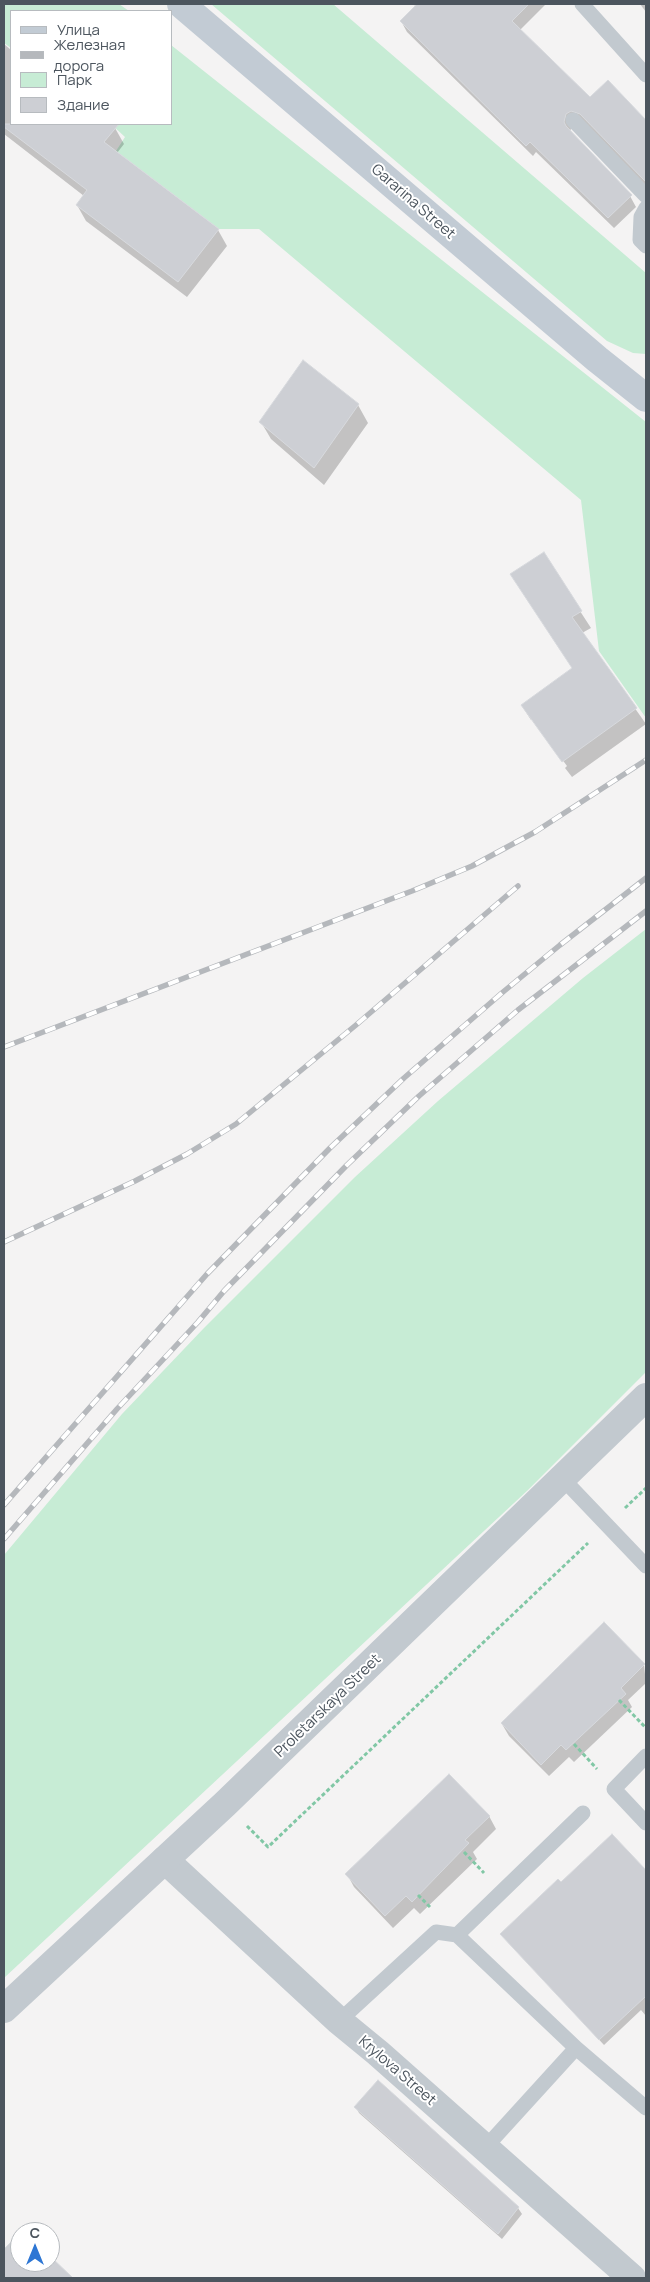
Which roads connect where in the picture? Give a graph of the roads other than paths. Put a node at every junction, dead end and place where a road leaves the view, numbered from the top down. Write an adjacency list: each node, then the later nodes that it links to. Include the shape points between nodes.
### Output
1 (181, 4): 8 (main road, Gararina Street)
2 (582, 4): 3 (lane)
3 (646, 75)
4 (573, 120): 5 (lane)
5 (646, 196)
6 (646, 208): 7 (lane, via 641,217 640,240)
7 (646, 246)
8 (646, 398)
9 (646, 1399): 10 (street, Proletarskaya Street)
10 (563, 1479): 11 (lane); 15 (street, Proletarskaya Street)
11 (643, 1555)
12 (646, 1756): 14 (lane, via 614,1789)
13 (584, 1813): 16 (lane)
14 (646, 1823)
15 (165, 1860): 17 (street, Proletarskaya Street); 18 (street, Krylova Street)
16 (458, 1934): 18 (lane, via 436,1932); 19 (lane)
17 (4, 2009)
18 (339, 2021): 21 (street, Krylova Street)
19 (576, 2048): 20 (lane); 21 (lane)
20 (646, 2108)
21 (484, 2149): 22 (street, Krylova Street)
22 (632, 2278)

